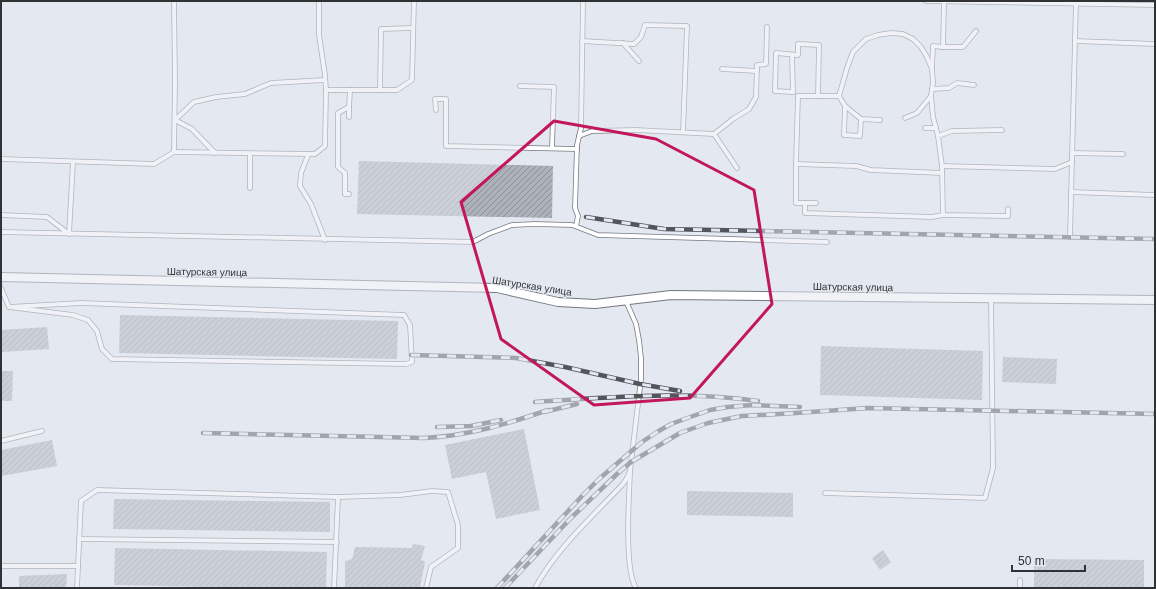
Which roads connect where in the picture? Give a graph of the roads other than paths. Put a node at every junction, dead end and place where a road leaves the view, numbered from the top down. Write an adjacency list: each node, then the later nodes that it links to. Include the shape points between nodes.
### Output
1 (174, 1): 41 (lane)
2 (319, 1): 23 (lane, via 318,35)
3 (414, 1): 11 (lane)
4 (583, 1): 13 (lane)
5 (926, 1): 6 (lane)
6 (944, 1): 7 (lane); 17 (lane)
7 (1004, 1): 8 (lane)
8 (1076, 2): 9 (lane); 14 (lane)
9 (1155, 5)
10 (767, 27): 22 (lane, via 766,64 757,65)
11 (413, 28): 29 (lane, via 412,80 397,90); 29 (lane, via 381,28)
12 (976, 31): 17 (lane, via 963,47)
13 (582, 41): 15 (lane); 48 (lane)
14 (1075, 41): 16 (lane); 54 (lane)
15 (623, 43): 19 (lane); 46 (lane, via 634,44 641,37 645,25 687,26)
16 (1155, 44)
17 (943, 47): 20 (lane, via 933,46)
18 (792, 55): 30 (lane)
19 (639, 61)
20 (932, 69): 26 (lane); 33 (lane, via 928,57 913,39 903,34 878,34 866,39 853,52)
21 (722, 70): 22 (lane)
22 (757, 71): 47 (lane, via 756,97 749,109)
23 (325, 80): 27 (lane); 41 (lane, via 271,83 245,94 194,102)
24 (974, 85): 26 (lane, via 956,83 949,88)
25 (520, 86): 50 (lane, via 554,87)
26 (932, 89): 34 (lane)
27 (326, 90): 28 (lane); 57 (lane, via 325,146 315,154)
28 (350, 90): 29 (lane); 36 (lane)
29 (380, 90)
30 (793, 92): 31 (lane); 32 (lane, via 775,91 776,53 798,55 798,44 819,45)
31 (798, 96): 32 (lane); 61 (lane)
32 (818, 96): 33 (lane)
33 (839, 96): 35 (lane)
34 (931, 96): 39 (lane, via 917,113); 44 (lane)
35 (845, 106): 40 (lane); 40 (lane, via 844,135 860,136)
36 (349, 107): 38 (lane); 67 (lane, via 338,113 338,167 345,173 345,194)
37 (436, 110): 50 (lane, via 435,99 446,99 446,146)
38 (349, 117)
39 (905, 118)
40 (861, 119): 42 (lane)
41 (175, 120): 52 (lane); 53 (lane, via 192,129)
42 (880, 120)
43 (925, 128): 44 (lane)
44 (936, 128): 49 (lane)
45 (1002, 130): 49 (lane, via 952,131)
46 (683, 132): 47 (lane); 48 (lane, via 592,131)
47 (714, 134): 63 (lane)
48 (579, 136): 51 (lane)
49 (938, 136): 62 (lane)
50 (552, 148): 51 (lane)
51 (577, 149): 74 (lane)
52 (174, 152): 53 (lane); 59 (lane, via 154,164)
53 (215, 153): 55 (lane)
54 (1072, 153): 56 (lane); 60 (lane)
55 (250, 154): 57 (lane); 65 (lane)
56 (1123, 154)
57 (308, 155): 78 (lane, via 301,173 300,186 311,204)
58 (1, 160): 59 (lane)
59 (73, 162): 76 (lane)
60 (1072, 162): 62 (lane, via 1055,170); 66 (lane)
61 (796, 164): 64 (lane); 69 (lane, via 796,203)
62 (942, 166): 64 (lane)
63 (737, 168)
64 (942, 173): 73 (lane)
65 (250, 188)
66 (1071, 192): 68 (lane); 77 (lane)
67 (350, 194)
68 (1155, 195)
69 (805, 203): 70 (lane); 73 (lane, via 805,213 932,217)
70 (816, 204)
71 (1008, 209): 73 (lane, via 1008,216)
72 (1, 215): 76 (lane, via 47,217)
73 (942, 215)
74 (576, 226): 78 (lane, via 512,225 473,242); 79 (lane, via 598,235)
75 (1, 232): 76 (lane)
76 (69, 234): 78 (lane)
77 (1070, 237)
78 (324, 240)
79 (827, 242)
80 (1, 277): 83 (street, Шатурская улица, via 497,288 558,302 595,304)
81 (1, 288): 85 (lane)
82 (991, 298): 83 (street, Шатурская улица, via 671,295); 84 (street, Шатурская улица); 89 (lane, via 993,468 985,498)
83 (626, 300): 88 (lane, via 636,324 641,358)
84 (1155, 300)
85 (9, 307): 85 (lane, via 81,304 404,315 410,324 412,362 406,364 112,359 102,349 97,331 88,320 73,315)
86 (42, 431): 87 (lane)
87 (1, 441)
88 (630, 471): 99 (lane, via 623,484 557,555); 100 (lane, via 628,547 631,579)
89 (825, 493)
90 (338, 497): 91 (lane, via 97,490 81,501); 92 (lane); 98 (lane, via 448,492 458,525 458,548 431,567)
91 (79, 539): 92 (lane); 94 (lane)
92 (337, 542): 97 (lane)
93 (1, 566): 94 (lane)
94 (78, 566): 96 (lane)
95 (1020, 580): 101 (lane)
96 (77, 588)
97 (334, 588)
98 (426, 588)
99 (535, 588)
100 (636, 588)
101 (1020, 588)

